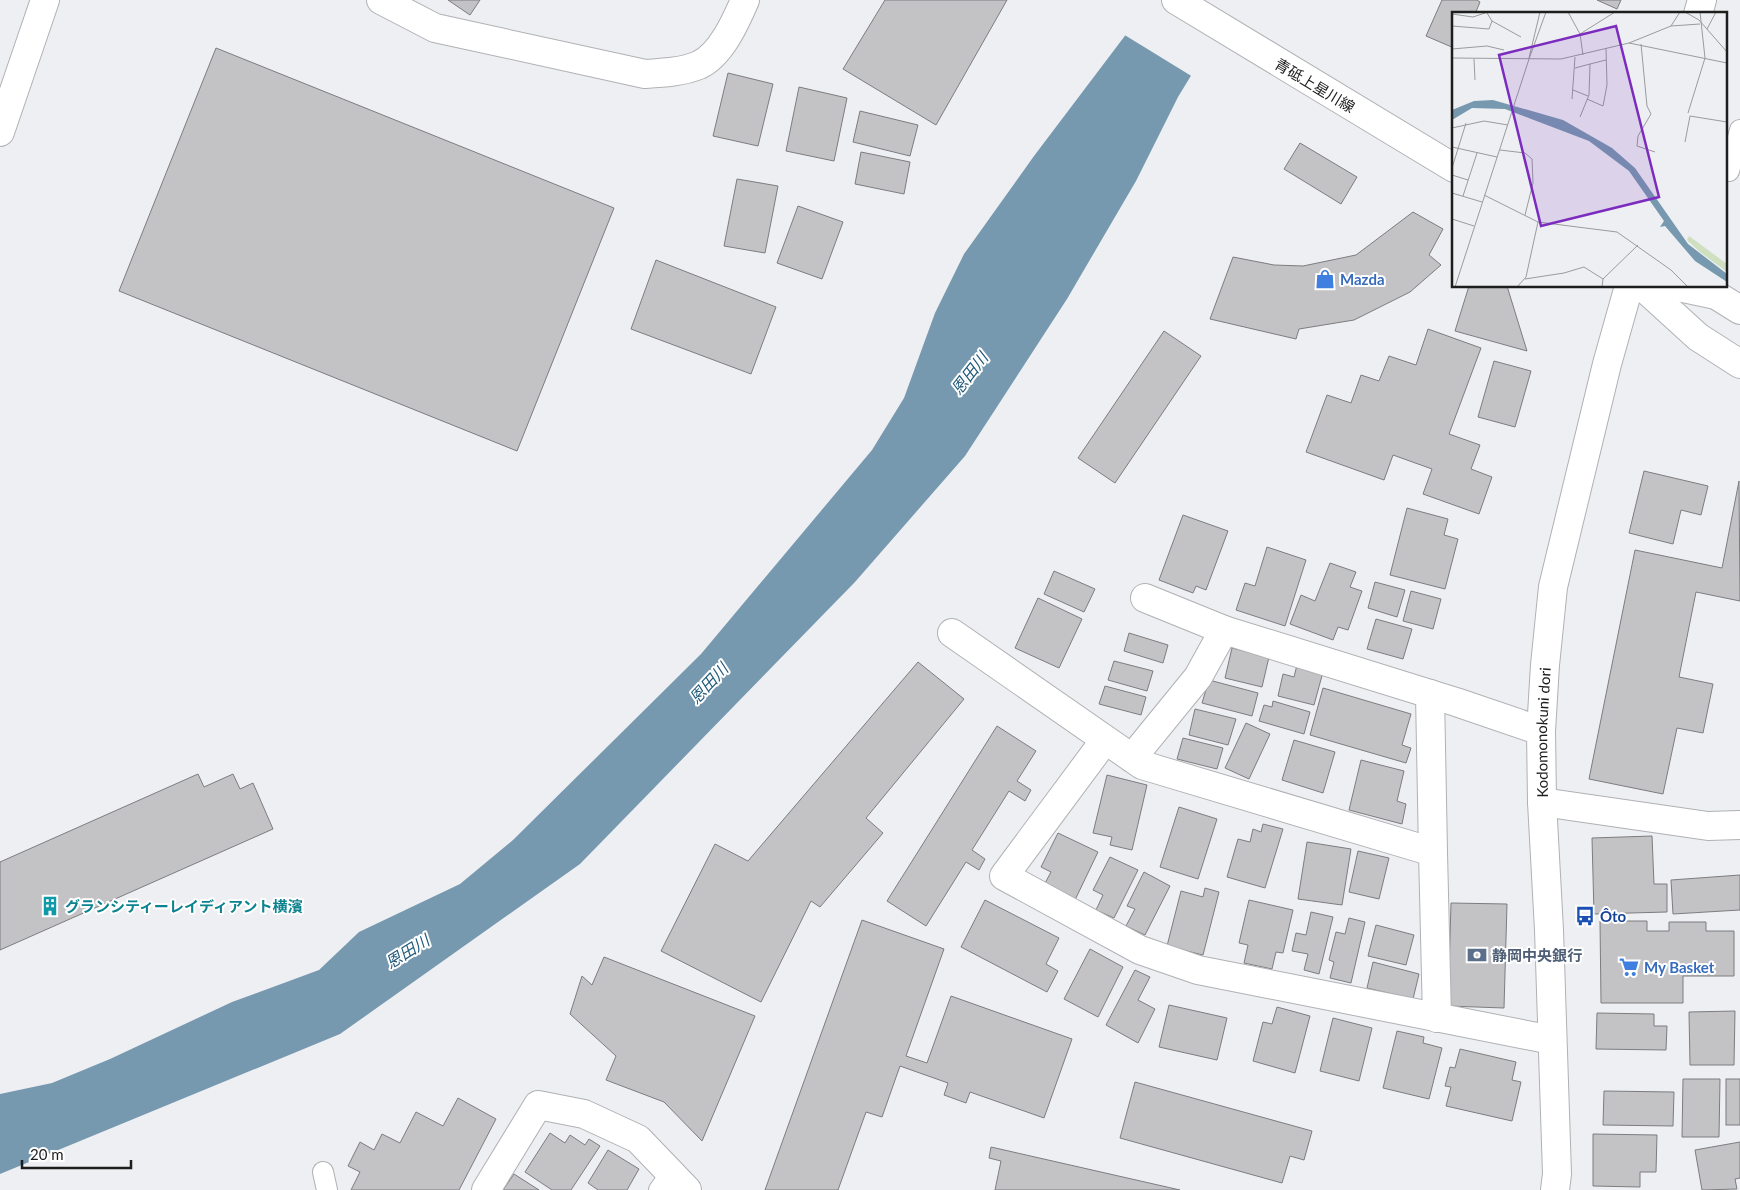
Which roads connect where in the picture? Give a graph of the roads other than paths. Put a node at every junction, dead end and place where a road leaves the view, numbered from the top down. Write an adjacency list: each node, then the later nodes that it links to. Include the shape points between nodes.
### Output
1 (45, 0): 6 (street)
2 (381, 0): 3 (street, via 435,28 645,74 669,73 699,65 714,54 737,20)
3 (745, 0)
4 (1176, 0): 7 (street, 青砥上星川線)
5 (1740, 130): 8 (lane)
6 (0, 132)
7 (1452, 167)
8 (1728, 171)
9 (1628, 288): 18 (street, Kodomonokuni dori, via 1553,587)
10 (1644, 288): 13 (street, via 1698,337)
11 (1682, 288): 12 (street, via 1716,296)
12 (1740, 310)
13 (1740, 364)
14 (1145, 598): 15 (street)
15 (1224, 630): 17 (street); 20 (street, via 1198,677)
16 (952, 633): 19 (street)
17 (1430, 694): 18 (street); 23 (street)
18 (1541, 731): 21 (street, Kodomonokuni dori)
19 (1105, 740): 20 (street); 24 (street, via 1004,876 1140,950 1198,970)
20 (1132, 758): 23 (street, via 1142,765)
21 (1542, 802): 22 (street, via 1708,826); 25 (street, Kodomonokuni dori)
22 (1740, 826)
23 (1433, 852): 24 (street)
24 (1437, 1018): 25 (street)
25 (1552, 1040): 28 (street, Kodomonokuni dori)
26 (672, 1184): 27 (street, via 638,1139 584,1114 538,1105)
27 (486, 1190)
28 (1555, 1190)

